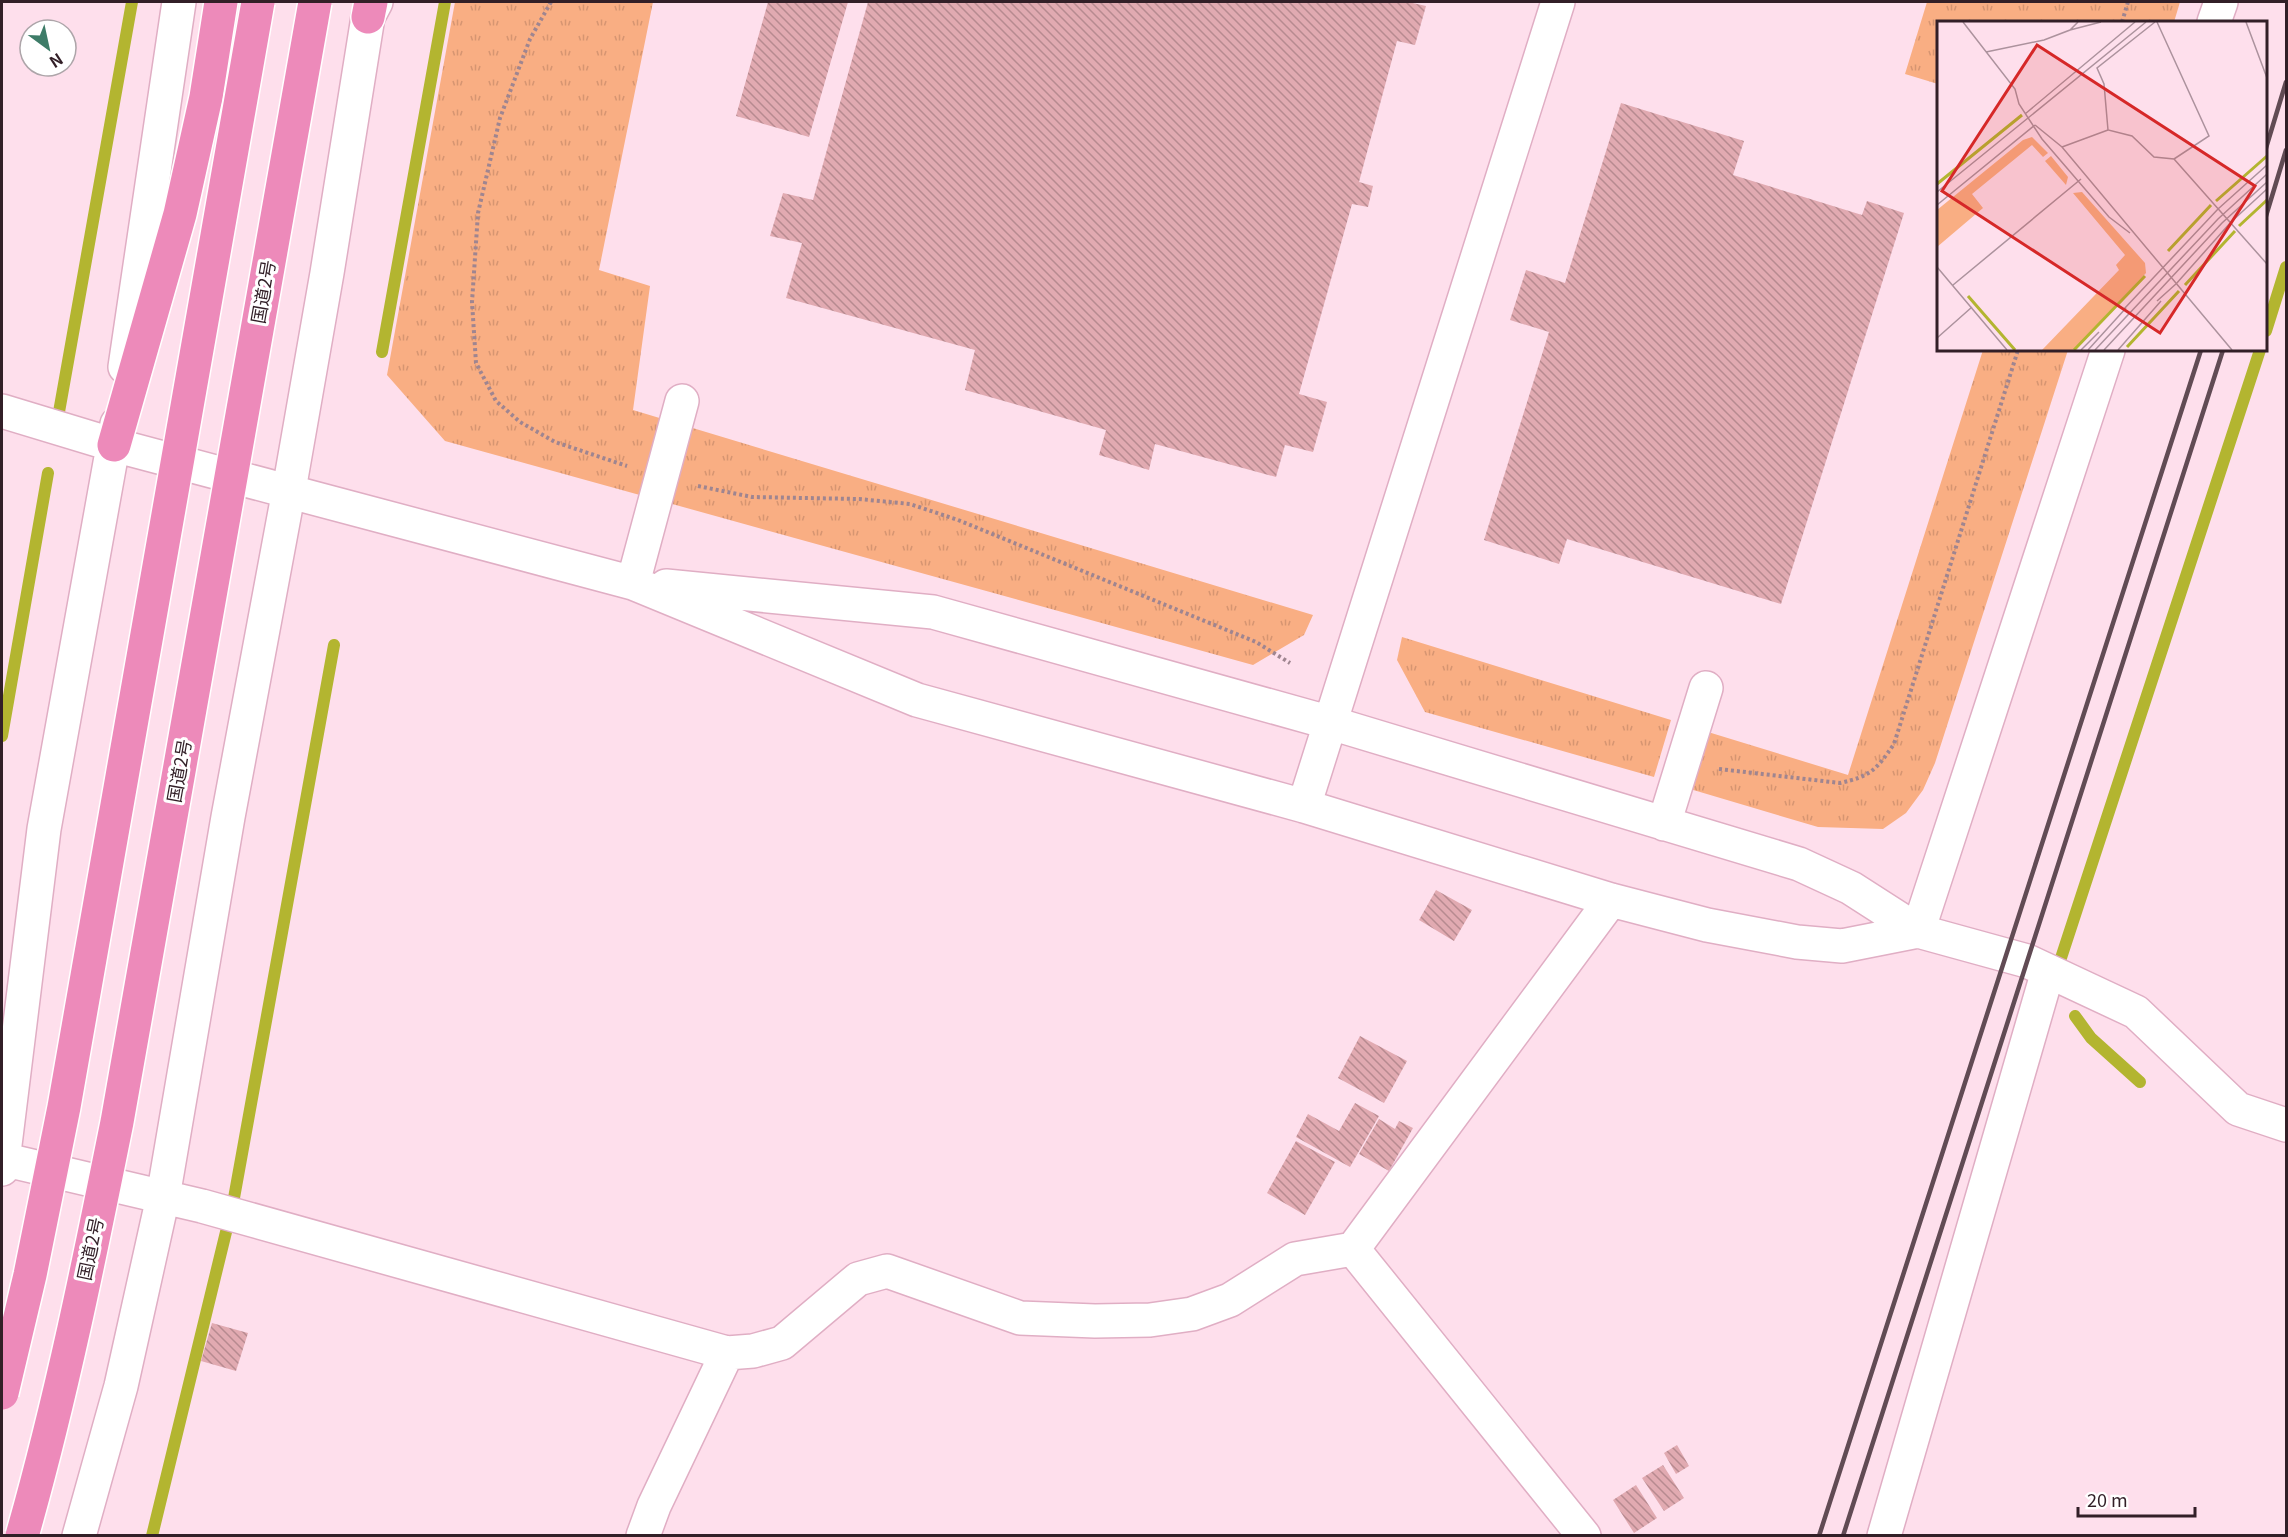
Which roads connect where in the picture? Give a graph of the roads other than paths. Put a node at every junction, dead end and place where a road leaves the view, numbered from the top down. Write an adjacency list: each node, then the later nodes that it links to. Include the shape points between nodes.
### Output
1 (179, 2): 12 (street)
2 (221, 2): 12 (highway, via 206,97 180,214)
3 (258, 2): 27 (highway, bridge, via 64,1107)
4 (315, 2): 28 (highway, 国道2号, bridge, via 117,1122 72,1337)
5 (1558, 2): 16 (street)
6 (2221, 2): 8 (street)
7 (372, 7): 13 (street)
8 (2214, 21)
9 (2108, 351): 20 (street)
10 (682, 401): 14 (street)
11 (2, 411): 12 (street)
12 (114, 445): 13 (street); 23 (street, via 44,829)
13 (289, 490): 14 (street); 24 (street)
14 (633, 583): 16 (street, via 933,612); 17 (street, via 917,700)
15 (1706, 688): 18 (street)
16 (1331, 723): 17 (street); 18 (street)
17 (1304, 807): 19 (street)
18 (1664, 824): 20 (street, via 1799,864 1851,888)
19 (1611, 900): 20 (street, via 1707,926 1797,942 1842,946); 25 (street)
20 (1918, 931): 21 (street, via 2006,954)
21 (2048, 971): 22 (street, via 2136,1012 2238,1109); 32 (street)
22 (2286, 1125)
23 (2, 1163): 24 (street)
24 (163, 1197): 26 (street); 29 (street, via 121,1386)
25 (1353, 1249): 26 (street, via 1295,1259 1230,1300 1192,1314 1150,1320 1020,1318 887,1271 858,1279 782,1343); 31 (street)
26 (727, 1353): 30 (street)
27 (2, 1394)
28 (22, 1536)
29 (79, 1536)
30 (643, 1536)
31 (1584, 1536)
32 (1884, 1536)

